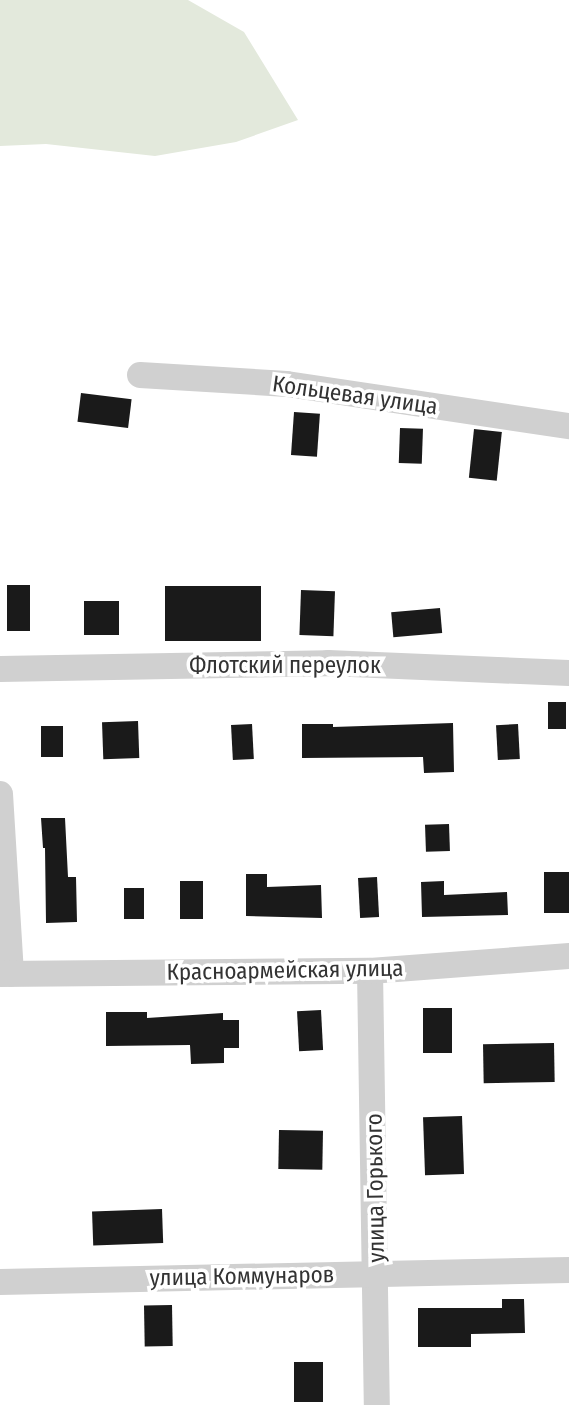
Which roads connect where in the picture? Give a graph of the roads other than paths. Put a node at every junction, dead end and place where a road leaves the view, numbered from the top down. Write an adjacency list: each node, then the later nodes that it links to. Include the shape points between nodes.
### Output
1 (140, 375): 2 (street, Кольцевая улица, via 287,384)
2 (569, 426)
3 (0, 669): 4 (street, Флотский переулок, via 328,663)
4 (569, 673)
5 (0, 794): 8 (street)
6 (569, 956): 7 (street, Красноармейская улица)
7 (370, 971): 8 (street, Красноармейская улица); 10 (street, улица Горького)
8 (6, 974)
9 (569, 1270): 10 (street, улица Коммунаров)
10 (377, 1272): 11 (street, улица Коммунаров); 12 (street, улица Горького)
11 (0, 1282)
12 (377, 1405)

